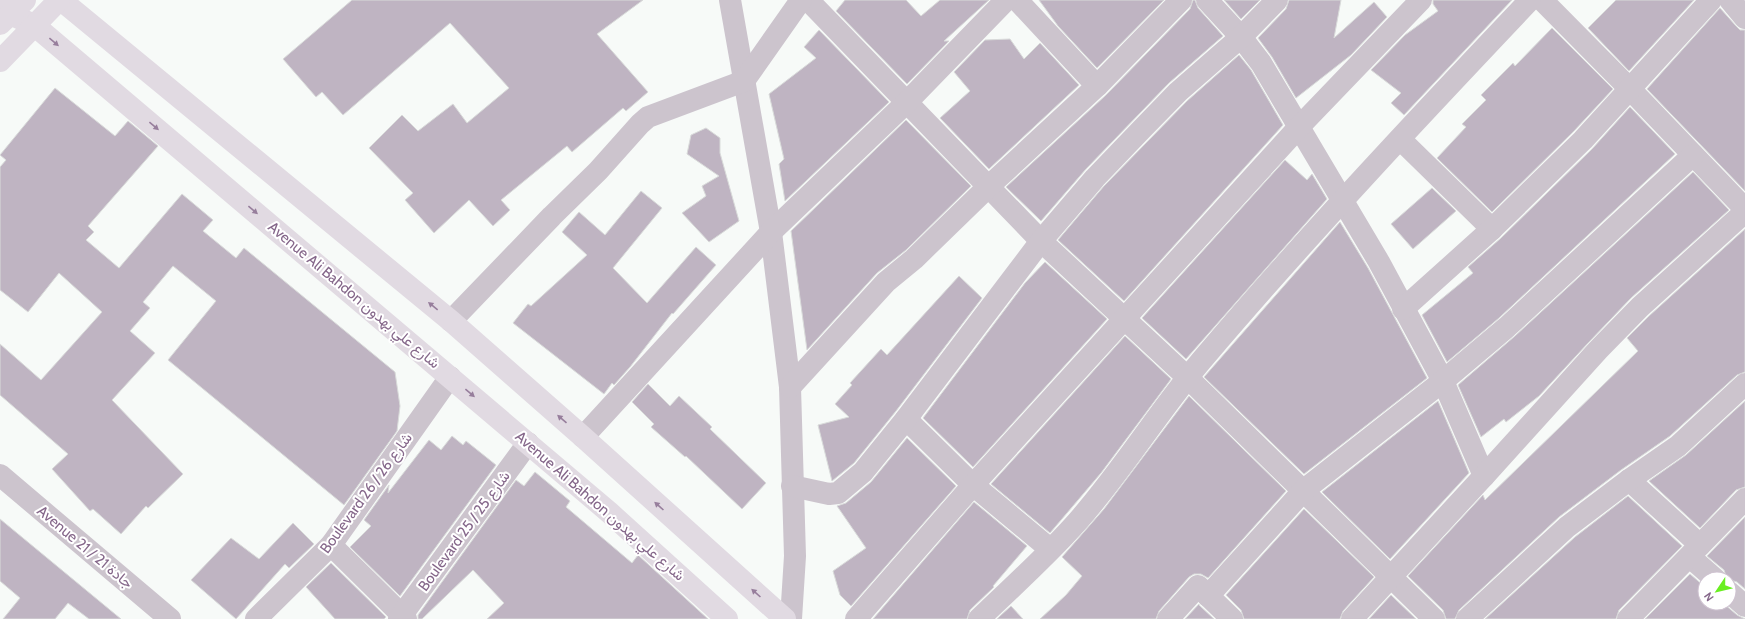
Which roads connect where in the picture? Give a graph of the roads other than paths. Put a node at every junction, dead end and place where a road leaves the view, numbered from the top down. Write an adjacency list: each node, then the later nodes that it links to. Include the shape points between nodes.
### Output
1 (59, 0): 15 (main road, Avenue Ali Bahdon شارع علي بهدون); 17 (main road); 35 (main road, one-way to 1)
2 (730, 0): 20 (street)
3 (801, 0): 20 (street)
4 (808, 0): 23 (street)
5 (1006, 0): 23 (street)
6 (1017, 0): 21 (street)
7 (1182, 0): 21 (street)
8 (1207, 0): 18 (street)
9 (1277, 0): 18 (street)
10 (1421, 0): 24 (street)
11 (1530, 0): 25 (street)
12 (1542, 0): 22 (street)
13 (1711, 0): 22 (street)
14 (1730, 0): 16 (street)
15 (9, 11): 17 (main road, Avenue Ali Bahdon شارع علي بهدون)
16 (1745, 18)
17 (34, 25): 19 (main road); 36 (main road, Avenue Ali Bahdon شارع علي بهدون, one-way to 36)
18 (1241, 37): 24 (street, via 1261,63); 32 (street, via 1178,92 1095,178)
19 (0, 61)
20 (744, 81): 31 (street); 35 (street, via 648,117 598,172)
21 (1097, 86): 27 (street)
22 (1630, 89): 26 (street); 30 (street, via 1583,140)
23 (907, 102): 27 (street); 31 (street)
24 (1298, 128): 28 (street); 34 (street)
25 (1400, 139): 28 (street); 30 (street)
26 (1693, 156): 29 (street); 38 (street, via 1507,327)
27 (989, 186): 32 (street); 40 (street, via 914,259 886,282)
28 (1342, 201): 33 (street); 37 (street)
29 (1745, 211): 45 (street, via 1640,307)
30 (1492, 229): 33 (street)
31 (771, 232): 40 (street); 42 (street)
32 (1041, 241): 34 (street); 41 (street)
33 (1404, 309): 38 (street)
34 (1125, 320): 37 (street); 47 (street)
35 (451, 321): 42 (main road, one-way to 35)
36 (450, 377): 43 (main road, Avenue Ali Bahdon شارع علي بهدون, one-way to 43); 51 (street, Boulevard 26 / شارع 26)
37 (1187, 377): 49 (street); 52 (street, via 1082,516)
38 (1443, 381): 45 (street); 49 (street)
39 (1745, 384): 46 (street, via 1678,446)
40 (790, 387): 48 (street)
41 (906, 419): 47 (street); 48 (street, via 863,472 838,493 829,494)
42 (583, 437): 63 (main road, one-way to 42)
43 (528, 443): 59 (street, Boulevard 25 / شارع 25); 62 (main road, Avenue Ali Bahdon شارع علي بهدون)
44 (0, 476): 60 (street, Avenue 21 / جادة 21)
45 (1484, 476): 55 (street)
46 (1629, 480): 53 (street); 71 (street, via 1567,528)
47 (973, 485): 52 (street); 65 (street)
48 (792, 486): 64 (street, via 795,556)
49 (1304, 490): 55 (street); 56 (street)
50 (1745, 499): 53 (street)
51 (331, 545): 59 (street); 61 (street, Boulevard 26 / شارع 26)
52 (1050, 549): 66 (street)
53 (1695, 551): 54 (street); 72 (street)
54 (1709, 571)
55 (1391, 576): 69 (street); 70 (street)
56 (1208, 596): 67 (street, via 1198,586); 68 (street)
57 (1737, 599): 58 (street)
58 (1745, 606)
59 (402, 618)
60 (170, 619)
61 (256, 619)
62 (727, 619)
63 (785, 619)
64 (791, 619)
65 (856, 619)
66 (979, 619)
67 (1168, 619)
68 (1232, 619)
69 (1352, 619)
70 (1434, 619)
71 (1467, 619)
72 (1628, 619)

